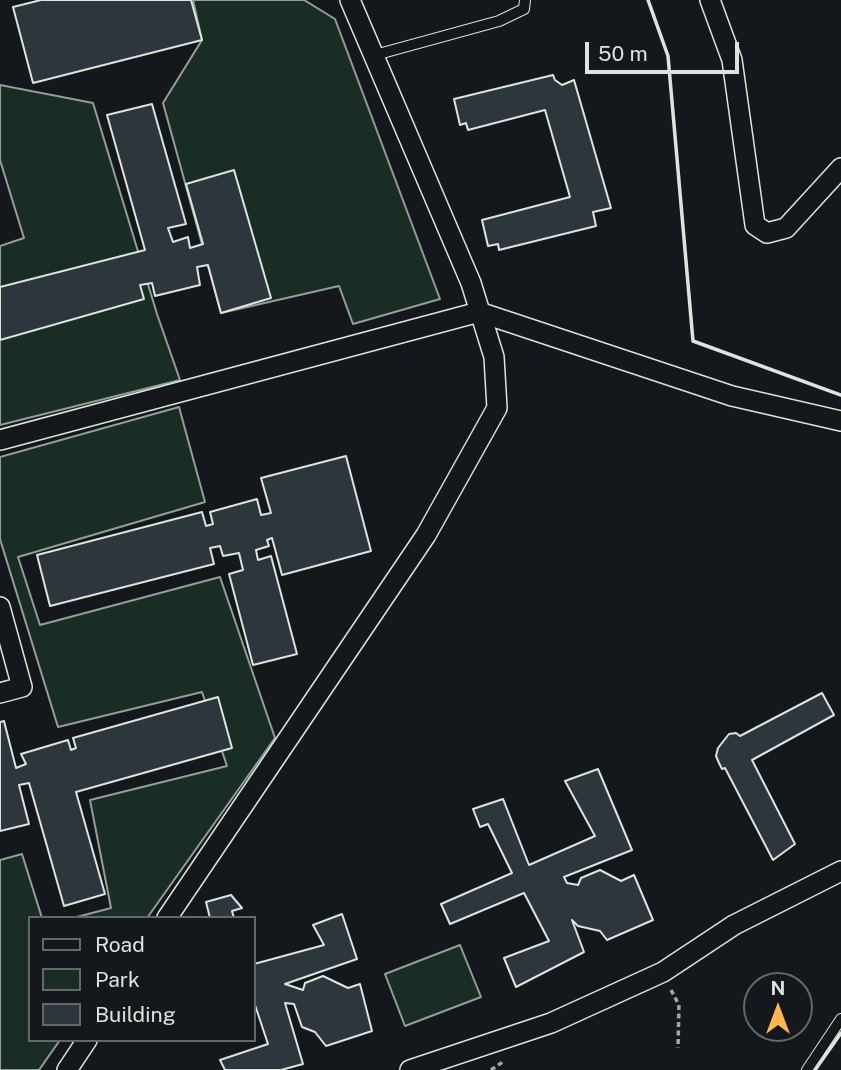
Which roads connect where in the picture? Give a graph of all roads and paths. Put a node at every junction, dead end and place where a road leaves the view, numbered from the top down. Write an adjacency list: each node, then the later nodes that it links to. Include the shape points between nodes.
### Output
1 (350, 0): 4 (street)
2 (525, 0): 4 (lane, via 524,9 499,21)
3 (710, 0): 5 (street, via 732,60 755,225 766,233 786,228)
4 (375, 55): 6 (street)
5 (841, 168)
6 (479, 312): 7 (street, via 732,396); 8 (street); 12 (street, via 494,357 497,408 426,535)
7 (841, 421)
8 (0, 440)
9 (0, 607): 10 (street, via 22,687)
10 (0, 693)
11 (841, 871): 13 (street, via 734,925)
12 (168, 916)
13 (663, 972): 16 (path, via 679,1005); 18 (street, via 551,1023)
14 (841, 1019): 19 (lane)
15 (86, 1042): 17 (street)
16 (678, 1048)
17 (67, 1070)
18 (410, 1070)
19 (807, 1070)

